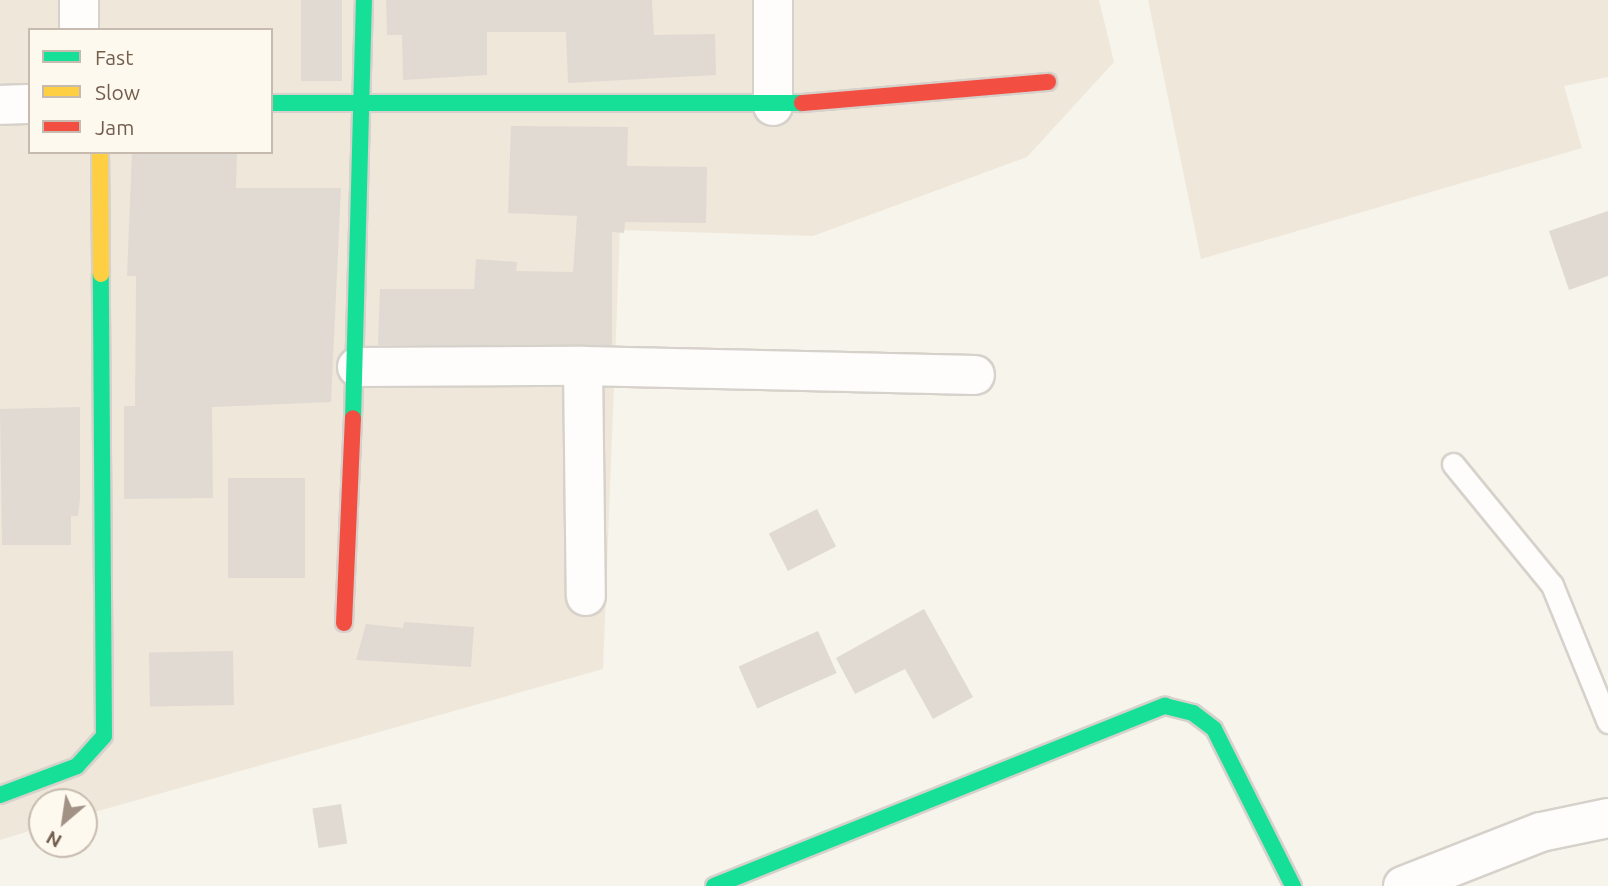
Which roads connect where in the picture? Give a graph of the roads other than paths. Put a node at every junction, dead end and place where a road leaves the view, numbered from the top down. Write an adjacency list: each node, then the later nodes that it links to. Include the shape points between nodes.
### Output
1 (79, 0): 4 (street)
2 (364, 0): 7 (street)
3 (773, 0): 10 (street)
4 (79, 28)
5 (1048, 82): 10 (street)
6 (273, 103): 7 (street)
7 (366, 103): 10 (street); 13 (street)
8 (28, 104): 9 (street)
9 (0, 105)
10 (773, 106)
11 (100, 154): 19 (street, via 104,736 77,765)
12 (583, 366): 13 (street); 14 (street); 16 (street)
13 (357, 367): 17 (street)
14 (975, 374)
15 (1453, 464): 18 (lane, via 1552,585)
16 (586, 596)
17 (344, 623)
18 (1608, 722)
19 (0, 795)
20 (1608, 818): 23 (street, via 1541,832)
21 (713, 886): 22 (street, via 1165,706 1193,713 1214,729)
22 (1293, 886)
23 (1403, 886)

